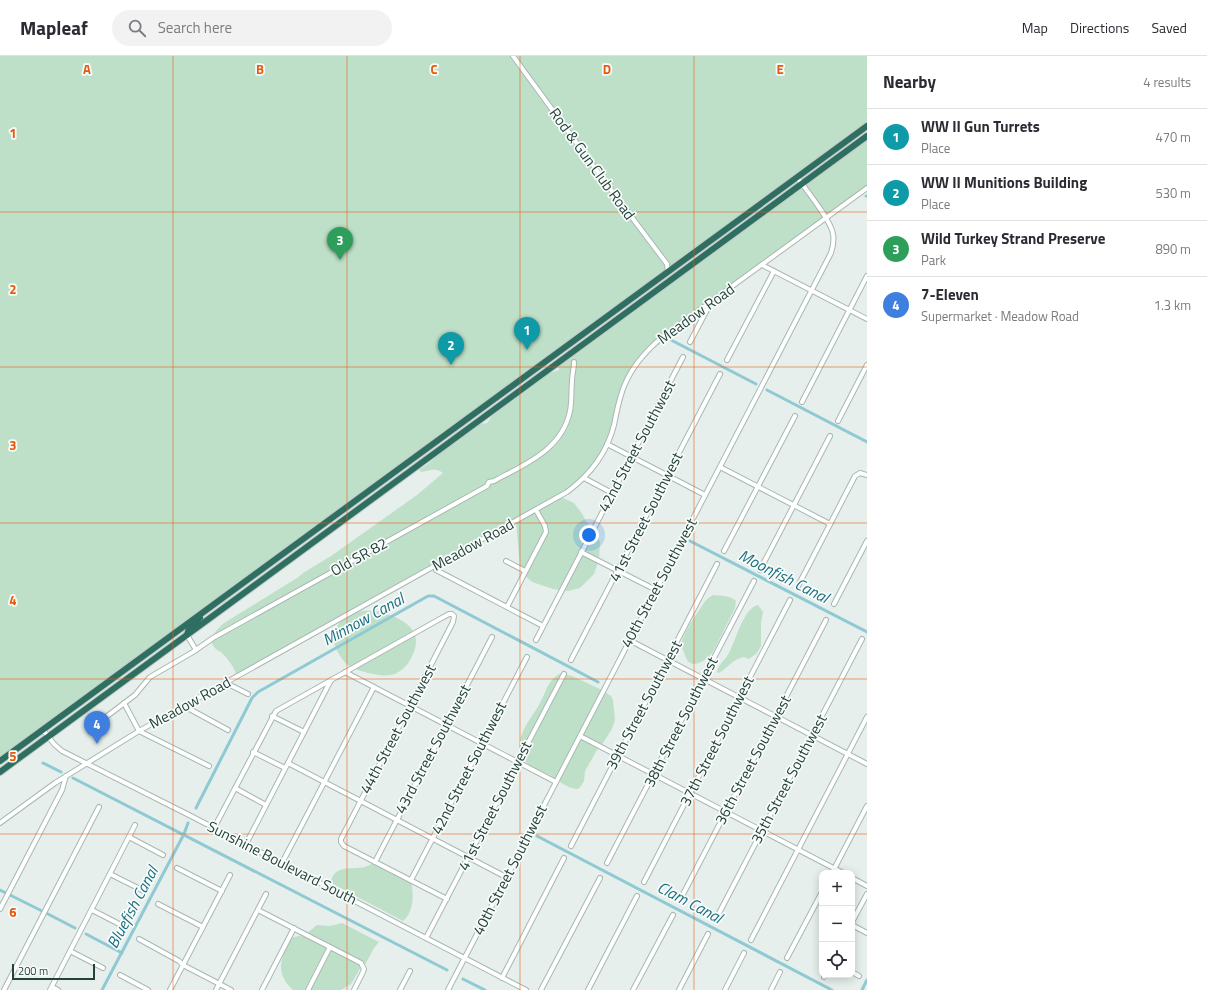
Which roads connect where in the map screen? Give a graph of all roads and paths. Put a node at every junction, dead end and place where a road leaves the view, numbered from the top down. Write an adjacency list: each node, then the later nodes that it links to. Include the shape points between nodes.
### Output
1 (513, 56): 10 (street, Rod & Gun Club Road, via 667,264)
2 (867, 126): 4 (highway)
3 (867, 136): 5 (highway)
4 (797, 177): 5 (street, 40th Street Southwest); 10 (highway)
5 (802, 184): 7 (street, 40th Street Southwest); 16 (highway)
6 (867, 188): 7 (street, Meadow Road)
7 (825, 218): 8 (street, Meadow Road); 12 (street, 40th Street Southwest, via 832,230 833,246)
8 (762, 265): 9 (street); 13 (street, Meadow Road)
9 (774, 271): 12 (street); 22 (street)
10 (668, 272): 15 (highway); 16 (highway, via 666,278 629,306)
11 (867, 276): 14 (street)
12 (812, 290): 14 (street); 33 (street, 40th Street Southwest)
13 (711, 302): 18 (street); 31 (street, Meadow Road, via 654,344 638,362 622,390)
14 (849, 310): 17 (street); 27 (street)
15 (610, 315): 19 (highway); 20 (highway, via 606,321 574,345)
16 (622, 316): 20 (highway)
17 (867, 319)
18 (690, 342)
19 (561, 350): 26 (highway, via 559,357 529,380); 54 (highway)
20 (572, 352): 26 (highway)
21 (683, 357): 32 (street, 42nd Street Southwest)
22 (727, 360)
23 (574, 362): 67 (street, Old SR 82, via 568,418 564,429 545,452 213,638)
24 (867, 364): 29 (street)
25 (720, 374): 35 (street, 41st Street Southwest)
26 (520, 391): 62 (highway)
27 (802, 402)
28 (795, 416): 37 (street)
29 (838, 421)
30 (830, 436): 40 (street)
31 (608, 444): 32 (street); 36 (street, Meadow Road)
32 (631, 456): 35 (street); 38 (street, 42nd Street Southwest)
33 (720, 467): 37 (street); 39 (street, 40th Street Southwest)
34 (865, 474): 42 (street, via 855,476)
35 (668, 475): 39 (street); 51 (street, 41st Street Southwest)
36 (584, 478): 38 (street); 41 (street, Meadow Road, via 568,492)
37 (758, 487): 40 (street); 44 (street)
38 (612, 493): 45 (street, 42nd Street Southwest)
39 (705, 495): 55 (street, 40th Street Southwest)
40 (794, 505): 42 (street); 49 (street)
41 (536, 510): 48 (street, Meadow Road); 50 (street, via 546,532)
42 (830, 524): 53 (street)
43 (867, 543): 57 (street)
44 (724, 551)
45 (581, 552): 51 (street); 60 (street, 42nd Street Southwest)
46 (506, 561): 50 (street)
47 (717, 564): 70 (street, 39th Street Southwest)
48 (435, 566): 58 (street, via 436,570); 76 (street, Meadow Road)
49 (760, 570)
50 (526, 571): 58 (street)
51 (618, 571): 55 (street); 69 (street, 41st Street Southwest)
52 (754, 581): 75 (street, 38th Street Southwest)
53 (798, 586)
54 (238, 587): 61 (highway); 62 (highway, via 234,593 189,628)
55 (656, 590): 66 (street, 40th Street Southwest)
56 (790, 600): 79 (street, 37th Street Southwest)
57 (834, 604)
58 (507, 608): 60 (street)
59 (826, 620): 84 (street, 36th Street Southwest)
60 (543, 626): 65 (street, 42nd Street Southwest)
61 (178, 630): 71 (highway, via 178,635 174,639 141,664); 88 (highway)
62 (187, 635): 67 (street); 71 (highway)
63 (492, 637): 87 (street, 43rd Street Southwest)
64 (862, 639): 93 (street, 35th Street Southwest)
65 (536, 640)
66 (629, 640): 70 (street); 92 (street, 40th Street Southwest)
67 (196, 650): 80 (street, Old SR 82, via 150,677 135,695)
68 (527, 656): 95 (street, 42nd Street Southwest)
69 (571, 660)
70 (667, 660): 75 (street); 98 (street, 39th Street Southwest)
71 (136, 672): 94 (highway)
72 (345, 672): 74 (street); 77 (street); 82 (street, 44th Street Southwest, via 452,614 453,622)
73 (564, 674): 100 (street, 41st Street Southwest)
74 (332, 679): 83 (street, via 276,710); 91 (street)
75 (703, 679): 79 (street); 107 (street, 38th Street Southwest)
76 (226, 683): 78 (street); 81 (street, Meadow Road)
77 (374, 687): 82 (street); 109 (street)
78 (248, 694)
79 (739, 698): 84 (street); 112 (street, 37th Street Southwest)
80 (124, 703): 86 (street, Old SR 82); 90 (street)
81 (184, 706): 89 (street); 90 (street, Meadow Road)
82 (410, 706): 87 (street); 113 (street, 44th Street Southwest)
83 (272, 716): 91 (street); 96 (street)
84 (776, 717): 93 (street); 117 (street, 36th Street Southwest)
85 (867, 717): 97 (street)
86 (98, 723)
87 (446, 725): 95 (street); 118 (street, 43rd Street Southwest)
88 (43, 730): 94 (street, Sunshine Boulevard South); 99 (highway)
89 (228, 730)
90 (139, 731): 101 (street, Meadow Road); 104 (street)
91 (304, 732): 102 (street)
92 (580, 736): 98 (street); 110 (street, 40th Street Southwest)
93 (812, 736): 97 (street); 122 (street, 35th Street Southwest)
94 (48, 737): 101 (street, Sunshine Boulevard South, via 59,748); 106 (highway)
95 (482, 743): 100 (street); 124 (street, 42nd Street Southwest)
96 (253, 752): 105 (street); 111 (street)
97 (848, 754): 103 (street); 127 (street)
98 (618, 756): 107 (street); 126 (street, 39th Street Southwest)
99 (1, 759)
100 (518, 762): 110 (street); 129 (street, 41st Street Southwest)
101 (87, 763): 108 (street, Meadow Road); 121 (street, Sunshine Boulevard South)
102 (288, 764): 105 (street); 109 (street)
103 (867, 764)
104 (209, 766)
105 (285, 768): 114 (street)
106 (0, 772)
107 (654, 775): 112 (street); 133 (street, 38th Street Southwest)
108 (66, 776): 119 (street, Meadow Road); 154 (street, via 62,790)
109 (324, 782): 113 (street); 132 (street)
110 (556, 782): 139 (street, 40th Street Southwest)
111 (235, 788): 114 (street); 121 (street)
112 (690, 793): 117 (street); 143 (street, 37th Street Southwest)
113 (360, 801): 118 (street); 131 (street, 44th Street Southwest, via 341,842)
114 (266, 805): 125 (street)
115 (867, 806): 135 (street)
116 (99, 807): 184 (street)
117 (726, 812): 122 (street); 152 (street, 36th Street Southwest)
118 (396, 820): 124 (street); 131 (street, 43rd Street Southwest)
119 (0, 823)
120 (135, 825): 123 (street)
121 (214, 828): 125 (street, Sunshine Boulevard South)
122 (762, 831): 127 (street); 159 (street, 35th Street Southwest)
123 (129, 838): 128 (street); 137 (street)
124 (432, 839): 129 (street); 141 (street, 42nd Street Southwest)
125 (246, 844): 132 (street, Sunshine Boulevard South)
126 (571, 846)
127 (798, 850): 135 (street); 168 (street)
128 (163, 855)
129 (469, 858): 139 (street); 151 (street, 41st Street Southwest)
130 (564, 858): 181 (street)
131 (375, 862): 141 (street)
132 (282, 863): 166 (street, Sunshine Boulevard South)
133 (607, 863)
134 (177, 868): 146 (street)
135 (834, 868): 136 (street)
136 (838, 870)
137 (110, 874): 145 (street); 155 (street)
138 (230, 875): 146 (street)
139 (506, 877): 172 (street, 40th Street Southwest)
140 (600, 878): 196 (street)
141 (411, 880): 151 (street)
142 (855, 880): 144 (street)
143 (644, 882)
144 (867, 886)
145 (144, 891)
146 (222, 891): 162 (street)
147 (266, 894): 156 (street)
148 (867, 894): 158 (street)
149 (636, 896): 197 (street)
150 (819, 898): 173 (street)
151 (447, 899): 166 (street, 41st Street Southwest)
152 (680, 900)
153 (158, 904): 162 (street)
154 (0, 910)
155 (92, 910): 161 (street); 170 (street)
156 (258, 910): 163 (street); 182 (street)
157 (673, 915): 198 (street)
158 (855, 918)
159 (716, 919)
160 (855, 926): 164 (street)
161 (125, 927)
162 (203, 927): 174 (street)
163 (294, 928): 169 (street); 190 (street)
164 (867, 933)
165 (708, 934): 199 (street)
166 (426, 938): 172 (street, Sunshine Boulevard South)
167 (139, 939): 174 (street)
168 (751, 940)
169 (330, 947): 191 (street); 192 (street, via 361,963 364,968)
170 (70, 951): 175 (street); 183 (street)
171 (744, 953): 200 (street)
172 (464, 958): 181 (street, Sunshine Boulevard South); 194 (street, 40th Street Southwest)
173 (787, 958)
174 (183, 965): 182 (street); 187 (street)
175 (103, 968)
176 (410, 971): 193 (street)
177 (780, 972): 201 (street)
178 (855, 974): 180 (street)
179 (120, 976): 186 (street)
180 (859, 976)
181 (502, 978): 195 (street, Sunshine Boulevard South)
182 (219, 984): 188 (street); 189 (street)
183 (51, 988): 185 (street)
184 (4, 990)
185 (58, 990)
186 (148, 990)
187 (170, 990)
188 (216, 990)
189 (230, 990)
190 (262, 990)
191 (308, 990)
192 (354, 990)
193 (400, 990)
194 (448, 990)
195 (526, 990)
196 (541, 990)
197 (588, 990)
198 (633, 990)
199 (679, 990)
200 (725, 990)
201 (771, 990)

